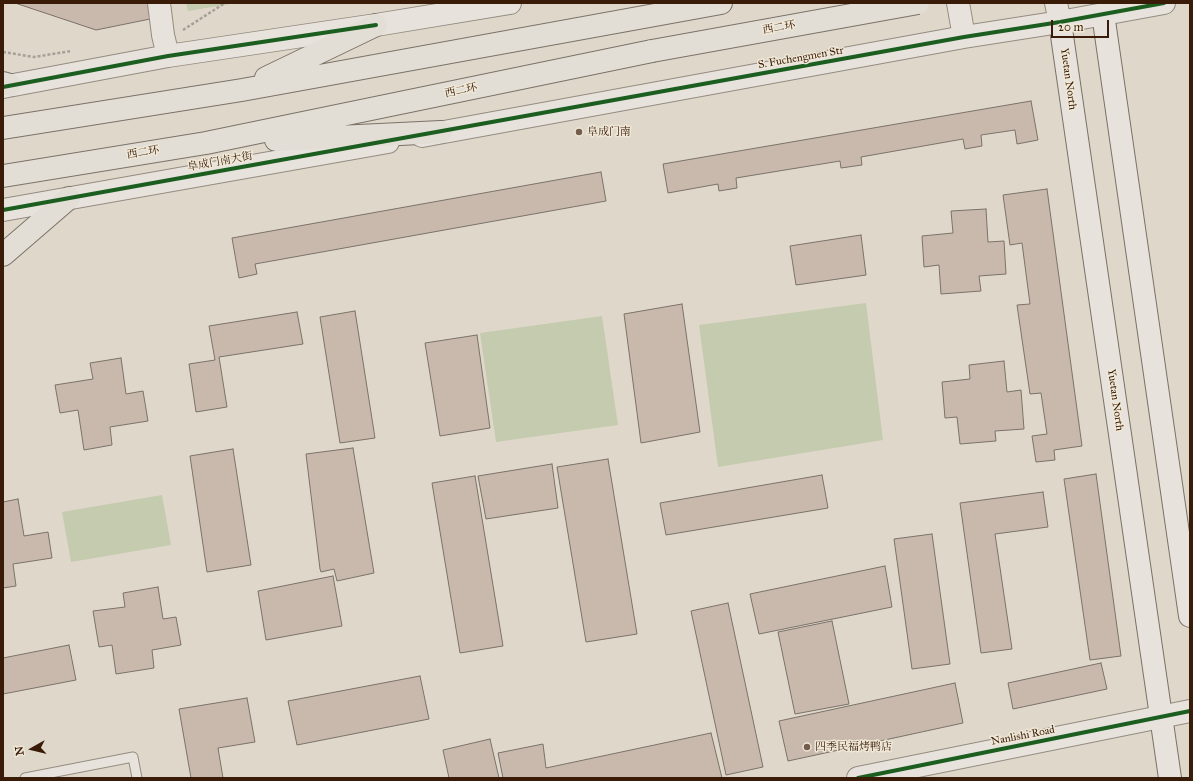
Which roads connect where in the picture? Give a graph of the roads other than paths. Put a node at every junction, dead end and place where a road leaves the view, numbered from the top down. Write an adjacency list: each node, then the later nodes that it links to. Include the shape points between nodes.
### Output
1 (159, 3): 11 (street)
2 (510, 3): 9 (street)
3 (721, 3): 13 (highway)
4 (918, 3): 16 (highway, 西二环, bridge, via 652,51)
5 (958, 3): 10 (street)
6 (1164, 3): 7 (street, S. Fuchengmen Str)
7 (1102, 9): 8 (street, S. Fuchengmen Str); 21 (street)
8 (1058, 13): 10 (street, S. Fuchengmen Str); 23 (street, Yuetan North)
9 (376, 25): 11 (street); 13 (highway)
10 (964, 37): 15 (street, S. Fuchengmen Str)
11 (168, 56): 12 (street)
12 (5, 85)
13 (242, 90): 14 (highway)
14 (3, 128)
15 (441, 132): 16 (highway); 18 (street, 阜成门南大街)
16 (206, 143): 17 (highway, 西二环)
17 (3, 176)
18 (69, 198): 19 (street, 阜成门南大街); 20 (highway)
19 (3, 210)
20 (3, 255)
21 (1190, 616)
22 (1190, 711): 23 (street, Nanlishi Road)
23 (1161, 717): 26 (street, Nanlishi Road); 27 (street, Yuetan North)
24 (25, 778): 25 (lane, via 133,757)
25 (137, 778)
26 (858, 778)
27 (1170, 778)

